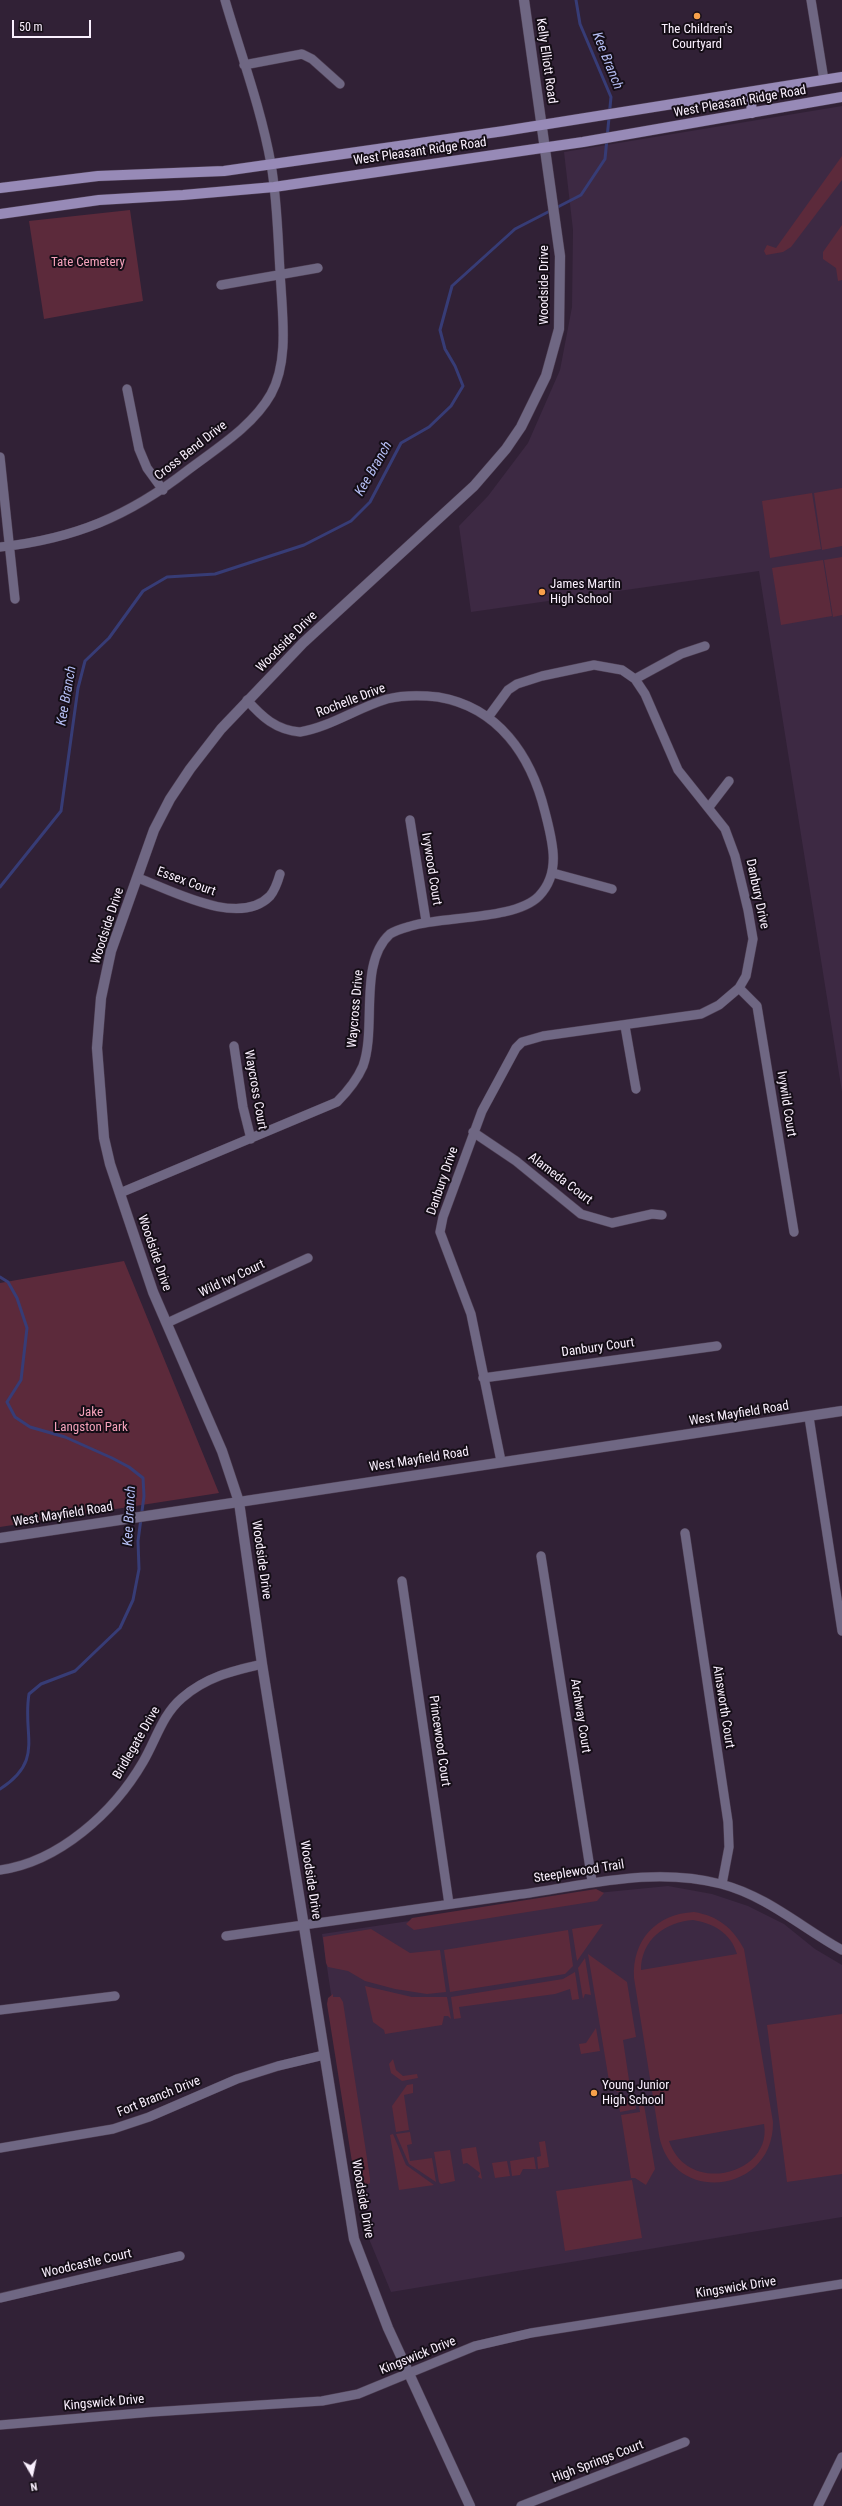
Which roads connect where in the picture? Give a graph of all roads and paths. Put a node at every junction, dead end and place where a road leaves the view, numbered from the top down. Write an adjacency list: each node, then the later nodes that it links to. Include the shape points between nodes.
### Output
1 (225, 0): 4 (street)
2 (524, 0): 11 (street, Kelly Elliott Road)
3 (811, 0): 6 (street)
4 (244, 65): 7 (street, via 302,54 312,59); 13 (street, via 260,111)
5 (842, 77): 6 (main road, West Pleasant Ridge Road)
6 (824, 80): 8 (main road, West Pleasant Ridge Road)
7 (340, 84)
8 (750, 92): 10 (main road); 11 (main road, West Pleasant Ridge Road)
9 (842, 97): 10 (main road, West Pleasant Ridge Road)
10 (752, 113): 12 (main road, West Pleasant Ridge Road)
11 (542, 125): 12 (street, Woodside Drive); 13 (main road, West Pleasant Ridge Road)
12 (546, 147): 14 (main road, West Pleasant Ridge Road); 28 (street, Woodside Drive, via 559,242 559,329 546,376 521,426 506,449 474,486 303,643)
13 (271, 165): 14 (street, Cross Bend Drive); 15 (main road, West Pleasant Ridge Road, via 224,171 98,176)
14 (274, 186): 16 (main road, West Pleasant Ridge Road, via 183,196 99,200); 18 (street, Cross Bend Drive)
15 (0, 188)
16 (0, 214)
17 (318, 268): 18 (street)
18 (280, 275): 19 (street); 22 (street, Cross Bend Drive, via 283,313 281,358 271,394 240,430)
19 (221, 285)
20 (127, 389): 22 (street, via 139,449 147,468)
21 (0, 457): 23 (street)
22 (163, 490): 23 (street, Cross Bend Drive, via 118,516 54,539)
23 (11, 546): 24 (street, Cross Bend Drive); 25 (street)
24 (0, 547)
25 (15, 599)
26 (705, 646): 27 (street, via 681,654)
27 (635, 680): 29 (street, Danbury Drive, via 622,670 594,665 542,676 517,684 508,690); 31 (street, Danbury Drive, via 645,694 678,770)
28 (247, 700): 29 (street, Rochelle Drive, via 266,720 288,730 300,732 387,699 403,696 453,700 468,704); 35 (street, Woodside Drive, via 221,729 170,799 154,830)
29 (489, 716): 33 (street, Rochelle Drive, via 521,753 536,780 551,839)
30 (729, 781): 31 (street)
31 (708, 807): 38 (street, Danbury Drive, via 725,829 735,856 748,910 752,945 746,976)
32 (410, 820): 37 (street, Ivywood Court)
33 (553, 873): 36 (street); 37 (street, Waycross Drive, via 547,887 526,906 510,911)
34 (280, 874): 35 (street, Essex Court, via 271,895 264,901 236,908 211,906)
35 (138, 878): 44 (street, Woodside Drive, via 110,951 101,998 97,1048 104,1138)
36 (612, 889)
37 (426, 921): 43 (street, Waycross Drive, via 390,934 373,959 368,1044 362,1066 352,1086 337,1102)
38 (739, 988): 39 (street, Danbury Drive, via 719,1005 701,1014); 46 (street, Ivywild Court, via 757,1006)
39 (625, 1026): 41 (street); 42 (street, Danbury Drive, via 543,1036 522,1042 516,1048)
40 (234, 1046): 43 (street, Waycross Court, via 243,1107)
41 (636, 1089)
42 (474, 1132): 45 (street, Alameda Court, via 516,1161 581,1214 612,1223 652,1214); 50 (street, Danbury Drive, via 440,1232 471,1314)
43 (251, 1139): 44 (street, Waycross Drive)
44 (120, 1193): 48 (street, Woodside Drive, via 138,1249)
45 (662, 1215)
46 (794, 1232)
47 (308, 1258): 48 (street, Wild Ivy Court)
48 (167, 1323): 54 (street, Woodside Drive, via 222,1451)
49 (717, 1346): 50 (street, Danbury Court)
50 (483, 1378): 53 (street, Danbury Drive)
51 (842, 1411): 52 (street, West Mayfield Road)
52 (809, 1416): 53 (street, West Mayfield Road); 59 (street)
53 (501, 1461): 54 (street, West Mayfield Road)
54 (239, 1502): 56 (street, West Mayfield Road); 60 (street, Woodside Drive)
55 (685, 1533): 63 (street, Ainsworth Court, via 728,1822 729,1847)
56 (0, 1538)
57 (541, 1556): 62 (street, Archway Court)
58 (402, 1581): 64 (street, Princewood Court)
59 (842, 1632)
60 (262, 1664): 61 (street, Bridlegate Drive, via 225,1672 202,1683 181,1698 161,1723 144,1761 129,1786 99,1820 53,1850 25,1864); 65 (street, Woodside Drive)
61 (0, 1870)
62 (592, 1881): 63 (street, Steeplewood Trail, via 642,1875); 64 (street, Steeplewood Trail)
63 (722, 1884): 67 (street, Steeplewood Trail, via 785,1913)
64 (449, 1904): 65 (street, Steeplewood Trail)
65 (304, 1925): 66 (street, Steeplewood Trail); 70 (street, Woodside Drive)
66 (226, 1936)
67 (842, 1950)
68 (115, 1996): 69 (street)
69 (0, 2010)
70 (324, 2055): 71 (street, Fort Branch Drive, via 237,2079 149,2117 113,2129); 75 (street, Woodside Drive, via 354,2239 388,2328)
71 (0, 2148)
72 (180, 2256): 74 (street, Woodcastle Court)
73 (842, 2284): 75 (street, Kingswick Drive, via 531,2333 475,2346)
74 (0, 2298)
75 (409, 2373): 76 (street, Kingswick Drive, via 358,2394 322,2401); 79 (street, Woodside Drive)
76 (0, 2425)
77 (685, 2442): 80 (street, High Springs Court)
78 (842, 2457): 81 (street)
79 (470, 2506)
80 (521, 2506)
81 (818, 2506)

